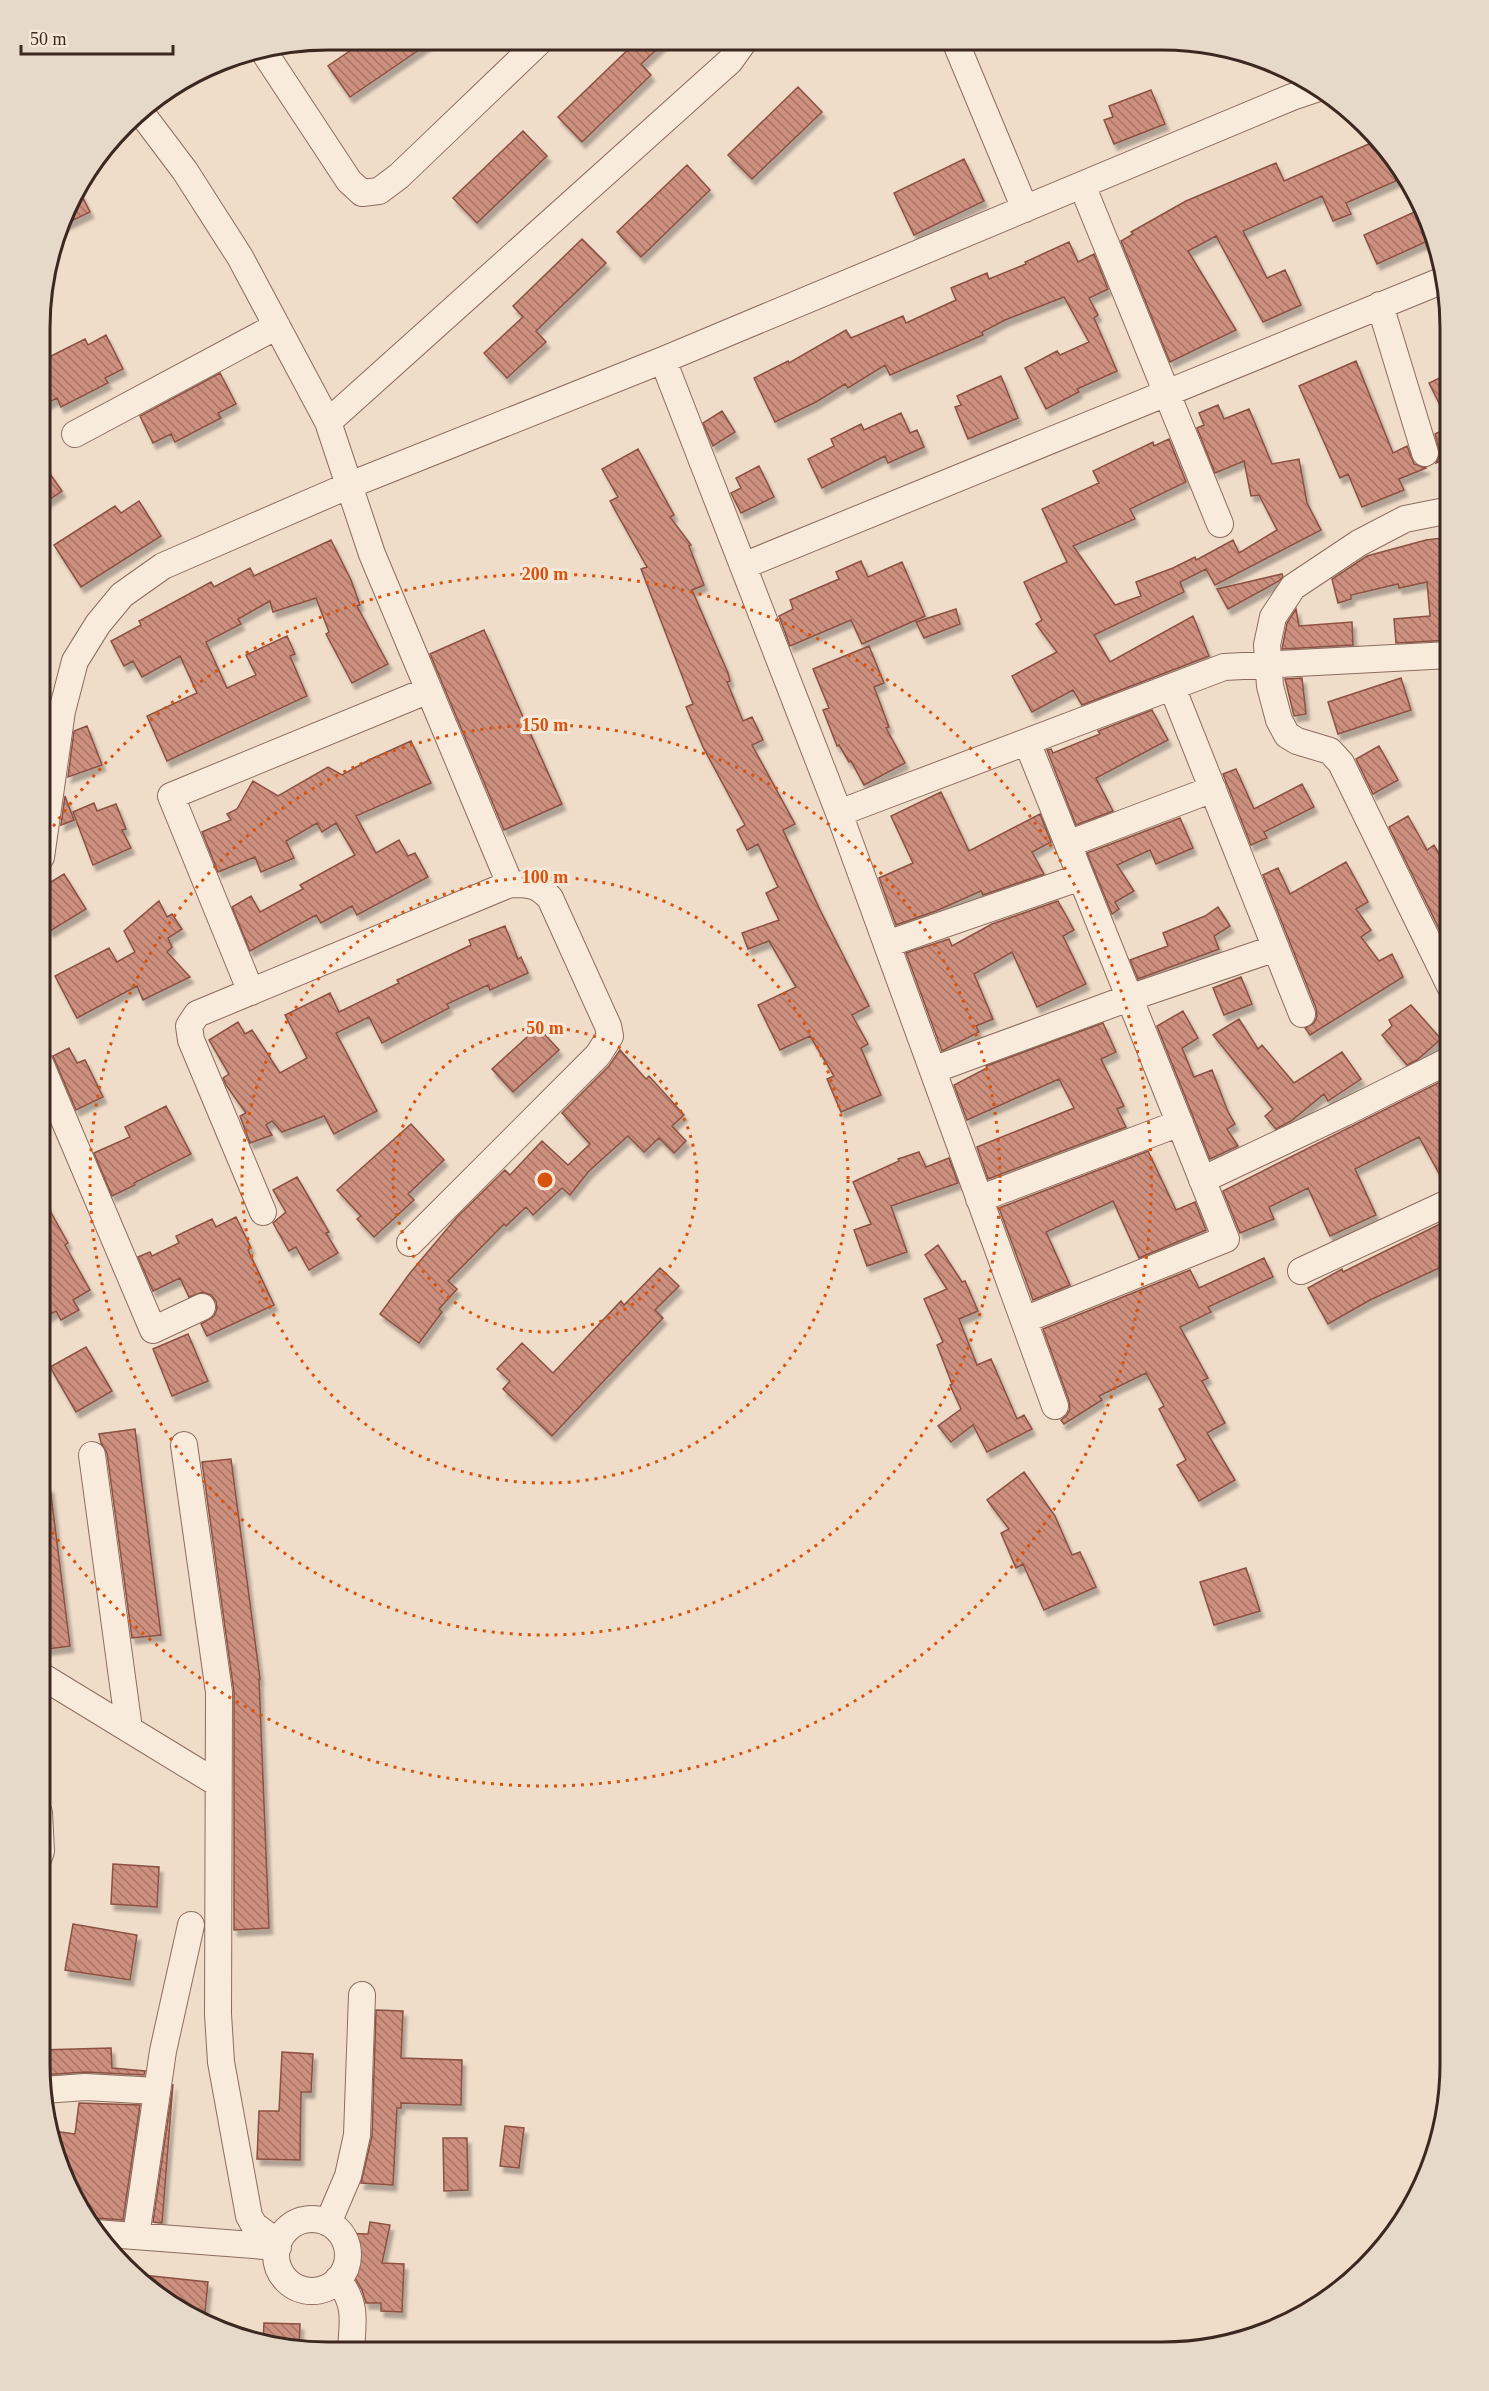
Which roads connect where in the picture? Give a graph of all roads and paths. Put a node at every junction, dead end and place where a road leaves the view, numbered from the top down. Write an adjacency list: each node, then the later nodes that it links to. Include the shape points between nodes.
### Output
1 (531, 50): 4 (street, via 399,176 379,191 362,193 349,181)
2 (738, 50): 14 (street, via 730,62)
3 (959, 50): 8 (street)
4 (267, 56)
5 (1308, 92): 7 (street)
6 (145, 117): 11 (street, via 185,171 240,257)
7 (1082, 184): 8 (street); 13 (street)
8 (1025, 209): 12 (street)
9 (1436, 283): 10 (street)
10 (1380, 305): 13 (street); 16 (street)
11 (277, 326): 14 (street); 15 (street)
12 (663, 360): 17 (street); 20 (street)
13 (1166, 392): 19 (street); 20 (street)
14 (328, 422): 17 (street)
15 (75, 434)
16 (1425, 453)
17 (350, 485): 24 (street, via 372,554); 27 (street, via 163,566 122,596 98,624 75,661 62,711)
18 (1440, 512): 22 (street, via 1405,519 1359,543 1293,587 1273,617 1267,645)
19 (1220, 524)
20 (743, 566): 28 (street)
21 (1440, 656): 22 (street)
22 (1269, 665): 23 (street, via 1224,667); 34 (street, via 1270,686 1287,735 1330,751 1341,763)
23 (1172, 687): 25 (street); 26 (street)
24 (429, 690): 31 (street); 35 (street, via 171,796)
25 (1027, 742): 28 (street); 29 (street)
26 (1213, 789): 29 (street); 33 (street)
27 (50, 794)
28 (839, 813): 32 (street)
29 (1068, 844): 30 (street)
30 (1081, 877): 32 (street); 36 (street)
31 (510, 884): 35 (street); 46 (street, via 540,888 550,898 608,1026 609,1036 598,1055)
32 (887, 944): 39 (street)
33 (1276, 948): 36 (street); 37 (street)
34 (1440, 966)
35 (251, 992): 45 (street, via 197,1014 189,1026 191,1040)
36 (1129, 998): 39 (street); 41 (street)
37 (1302, 1014)
38 (1440, 1065): 42 (street)
39 (933, 1070): 43 (street)
40 (50, 1087): 48 (street, via 153,1330)
41 (1180, 1123): 42 (street); 43 (street)
42 (1202, 1180): 49 (street, via 1226,1239)
43 (980, 1199): 49 (street)
44 (1440, 1207): 47 (street)
45 (263, 1212)
46 (410, 1243)
47 (1301, 1271)
48 (202, 1307)
49 (1024, 1320): 50 (street)
50 (1055, 1406)
51 (184, 1444): 55 (street, via 219,1692)
52 (92, 1455): 54 (street)
53 (50, 1681): 54 (street)
54 (129, 1729): 55 (street)
55 (217, 1783): 63 (street, via 221,2062 249,2216)
56 (191, 1925): 59 (street)
57 (362, 1995): 60 (street, via 357,2135 348,2176)
58 (51, 2090): 59 (street)
59 (157, 2091): 61 (street)
60 (328, 2223): 63 (street, via 304,2220 288,2229); 64 (street, via 345,2240 348,2252 347,2264)
61 (136, 2236): 62 (street); 63 (street)
62 (111, 2237)
63 (278, 2245): 64 (street, via 278,2265 291,2284 312,2291)
64 (338, 2279): 65 (street, via 353,2309)
65 (351, 2342)

